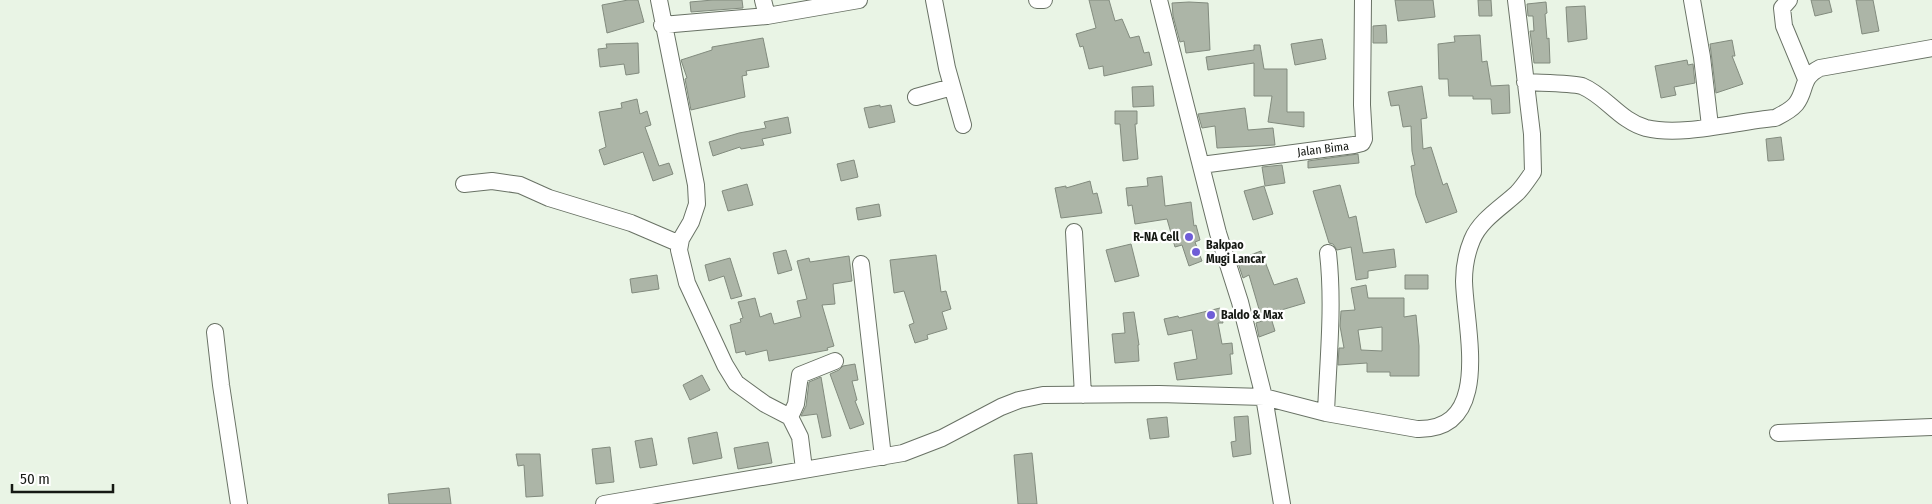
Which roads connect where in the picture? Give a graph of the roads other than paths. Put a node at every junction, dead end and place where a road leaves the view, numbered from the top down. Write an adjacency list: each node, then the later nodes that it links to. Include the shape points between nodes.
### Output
1 (659, 0): 12 (street)
2 (860, 0): 11 (street)
3 (934, 0): 16 (street)
4 (1037, 0): 5 (street)
5 (1044, 0)
6 (1159, 0): 20 (street)
7 (1363, 0): 20 (street, Jalan Bima, via 1362,143)
8 (1516, 0): 15 (street)
9 (1692, 0): 19 (street)
10 (1789, 0): 14 (street, via 1782,8 1784,26)
11 (765, 8): 12 (street)
12 (662, 25): 23 (street, via 696,185 697,204)
13 (1932, 48): 14 (street, via 1820,68)
14 (1806, 79): 19 (street, via 1796,103 1775,118)
15 (1524, 82): 19 (street, via 1581,86 1645,128 1670,131); 30 (street, via 1532,134 1533,172 1518,192 1472,238 1464,280 1470,381 1460,410 1446,424 1430,430)
16 (952, 87): 17 (street); 18 (street)
17 (916, 97)
18 (963, 125)
19 (1710, 126)
20 (1201, 165): 29 (street)
21 (464, 184): 23 (street, via 492,181 520,185 549,198 631,223)
22 (1074, 232): 28 (street)
23 (680, 244): 31 (street, via 687,283 736,383)
24 (1328, 253): 30 (street, via 1331,314)
25 (861, 264): 34 (street)
26 (216, 332): 36 (street)
27 (835, 361): 31 (street, via 800,375 796,404)
28 (1083, 395): 29 (street); 34 (street, via 1042,395 1019,400 942,438)
29 (1264, 397): 30 (street); 38 (street)
30 (1326, 413)
31 (790, 417): 35 (street, via 800,437)
32 (1932, 427): 33 (street)
33 (1778, 433)
34 (884, 457): 35 (street)
35 (804, 469): 37 (street)
36 (239, 504)
37 (604, 504)
38 (1282, 504)

